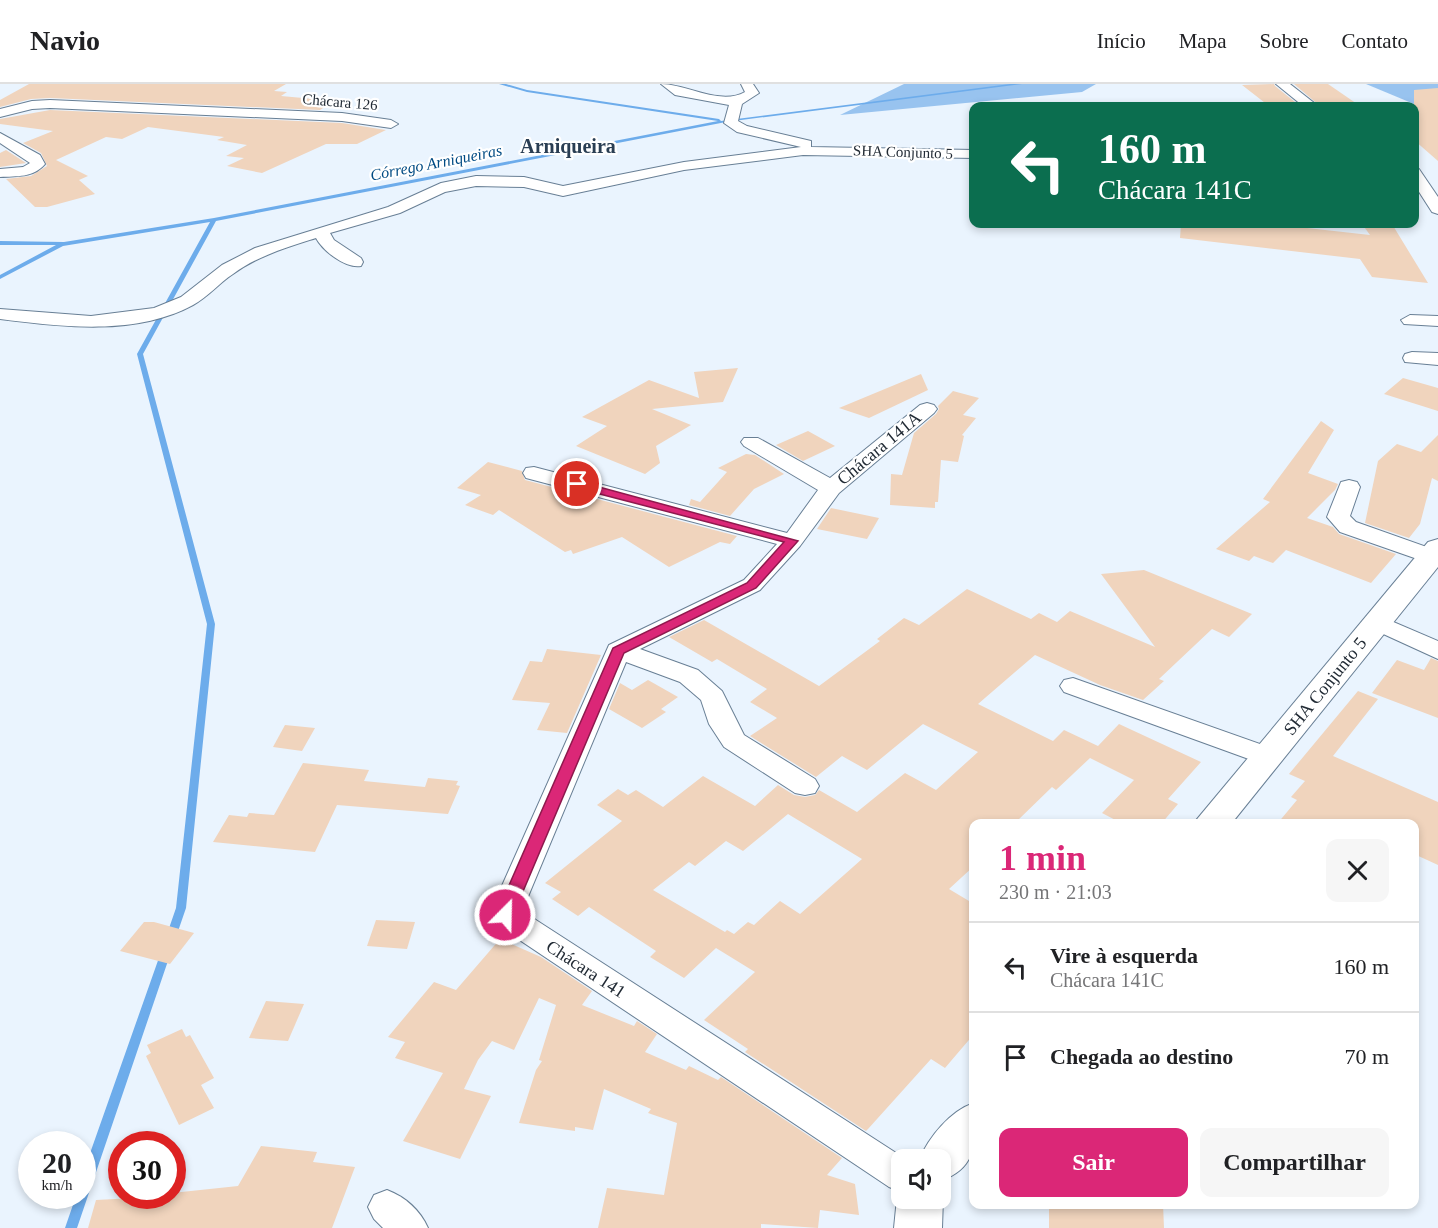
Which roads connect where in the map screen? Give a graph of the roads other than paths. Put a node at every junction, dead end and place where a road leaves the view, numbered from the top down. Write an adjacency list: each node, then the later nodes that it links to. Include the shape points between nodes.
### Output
1 (667, 84): 5 (street, via 680,92)
2 (747, 84): 5 (street, via 752,93)
3 (1282, 84): 4 (street)
4 (1306, 102)
5 (734, 107): 9 (street, via 731,123 742,129)
6 (0, 113): 7 (street, Chácara 126, via 50,104 342,117)
7 (391, 124)
8 (0, 136): 12 (street, via 35,158 38,164 27,171)
9 (832, 150): 10 (street, SHA Conjunto 5); 14 (street, via 684,166 563,191 510,180 458,183 394,210)
10 (969, 154)
11 (1419, 171): 13 (street)
12 (0, 173)
13 (1438, 209)
14 (321, 231): 15 (street, via 327,243); 16 (street, via 251,255 180,305 138,316 92,321)
15 (355, 262)
16 (0, 314)
17 (1410, 320): 18 (street)
18 (1438, 321)
19 (1412, 357): 20 (street)
20 (1438, 359)
21 (927, 409): 25 (street, Chácara 141A)
22 (751, 442): 25 (street, Chácara 141A)
23 (534, 473): 26 (street)
24 (1349, 487): 27 (street, via 1338,517 1348,527)
25 (831, 488): 26 (street, Chácara 141A)
26 (792, 541): 29 (street, via 752,585)
27 (1434, 552): 28 (street, SHA Conjunto 5)
28 (1377, 622): 30 (street); 32 (street, SHA Conjunto 5)
29 (618, 651): 33 (street, via 688,676 713,697 734,741); 37 (street, Chácara 141, via 505,915)
30 (1438, 651)
31 (1073, 686): 32 (street)
32 (1267, 756): 34 (street, SHA Conjunto 5)
33 (805, 786)
34 (1215, 819)
35 (969, 1127): 36 (street)
36 (951, 1149)
37 (891, 1169)
38 (919, 1209): 39 (street)
39 (918, 1228)

